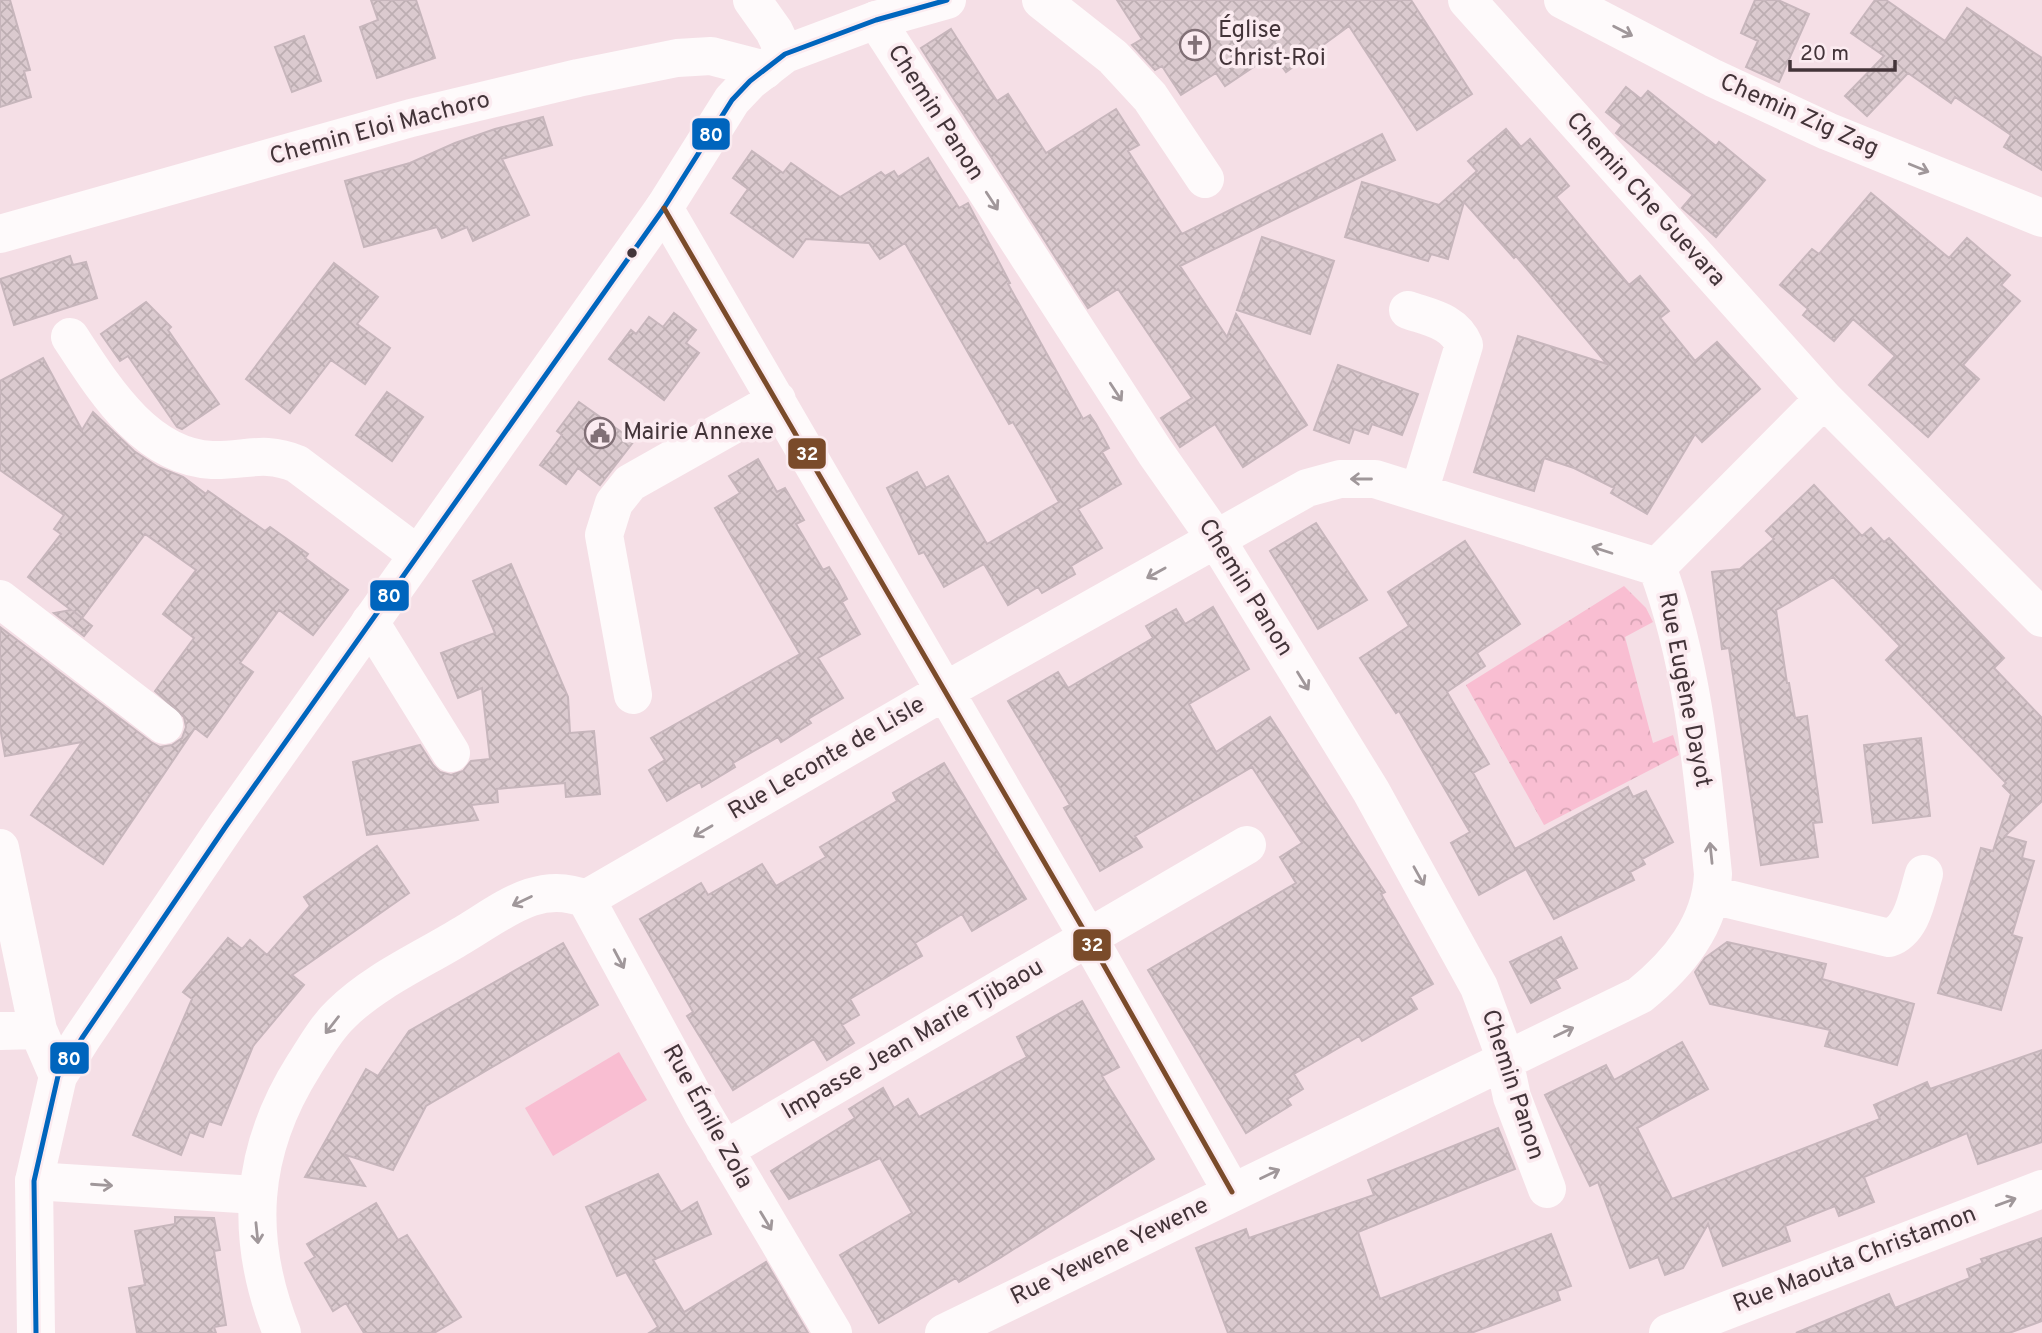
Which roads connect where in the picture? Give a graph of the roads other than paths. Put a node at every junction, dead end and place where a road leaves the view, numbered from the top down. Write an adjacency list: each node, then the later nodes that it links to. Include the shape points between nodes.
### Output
1 (752, 0): 7 (street, via 774,32)
2 (947, 0): 6 (street)
3 (1041, 0): 8 (street, via 1113,57 1150,97)
4 (1467, 0): 14 (street, Chemin Che Guevara)
5 (1563, 0): 10 (street, Chemin Zig Zag, one-way to 10, via 1827,131)
6 (876, 20): 7 (street); 17 (street, Chemin Panon, one-way to 17)
7 (775, 62): 9 (street, via 732,100); 11 (street, Chemin Eloi Machoro, via 677,58 578,79 411,118)
8 (1205, 179)
9 (664, 208): 15 (street); 18 (street)
10 (2042, 218)
11 (0, 234)
12 (1408, 310): 16 (street, via 1451,325 1464,345)
13 (70, 337): 18 (street, via 102,385 163,446 214,460 267,455 298,464)
14 (1824, 399): 19 (street); 21 (street, Chemin Che Guevara)
15 (777, 400): 23 (street); 24 (street, via 630,483 614,503 604,535)
16 (1419, 492): 17 (street, Rue Eugène Dayot, one-way to 17, via 1376,479 1340,479 1307,488); 19 (street, Rue Eugène Dayot, one-way to 16)
17 (1216, 539): 23 (street, Rue Leconte de Lisle, one-way to 23); 35 (street, Chemin Panon, one-way to 35, via 1371,791 1437,909 1479,987 1501,1046)
18 (418, 555): 22 (street)
19 (1657, 567): 30 (street, Rue Eugène Dayot, one-way to 19, via 1692,709 1670,599)
20 (0, 599): 25 (street)
21 (2042, 618)
22 (370, 622): 26 (street); 36 (street)
23 (945, 691): 31 (street, Rue Leconte de Lisle, one-way to 31); 32 (street)
24 (633, 695)
25 (164, 725)
26 (451, 753)
27 (1247, 845): 32 (street, Impasse Jean Marie Tjibaou)
28 (0, 848): 33 (street)
29 (1924, 874): 30 (street, via 1906,927 1889,938)
30 (1712, 895): 35 (street, Rue Eugène Dayot, one-way to 30, via 1640,995 1665,975 1686,949)
31 (586, 899): 37 (street, Rue Émile Zola, one-way to 37); 42 (street, one-way to 42, via 553,890 515,904 341,1013 286,1093 269,1136)
32 (1089, 939): 37 (street, Impasse Jean Marie Tjibaou); 41 (street)
33 (38, 1030): 34 (street); 36 (street)
34 (0, 1031)
35 (1502, 1062): 39 (street, Chemin Panon); 41 (street, Rue Yewene Yewene, one-way to 35)
36 (58, 1076): 38 (street)
37 (724, 1150): 45 (street, Rue Émile Zola, one-way to 45)
38 (34, 1181): 42 (street, one-way to 42); 43 (street)
39 (1548, 1189)
40 (2042, 1189): 47 (street, Rue Maouta Christamon, one-way to 40)
41 (1232, 1192): 46 (street, Rue Yewene Yewene)
42 (256, 1195): 44 (street, one-way to 44, via 262,1270)
43 (36, 1333)
44 (282, 1333)
45 (833, 1333)
46 (944, 1333)
47 (1668, 1333)

